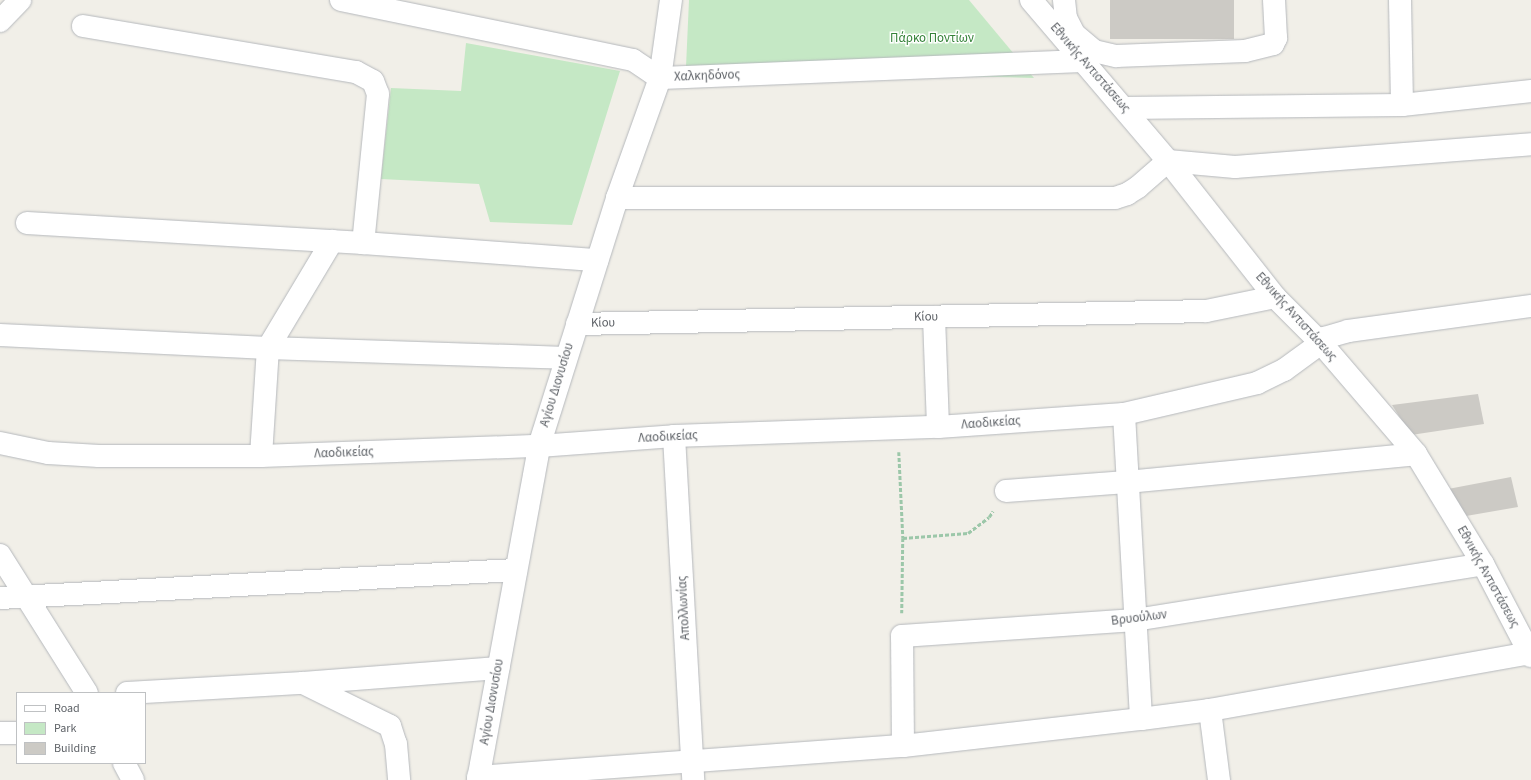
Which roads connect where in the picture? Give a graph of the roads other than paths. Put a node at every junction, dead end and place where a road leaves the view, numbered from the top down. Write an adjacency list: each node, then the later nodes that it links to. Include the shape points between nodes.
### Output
1 (20, 0): 9 (street)
2 (341, 0): 8 (street, Χαλκηδόνος)
3 (671, 0): 12 (street, Αγίου Διονυσίου)
4 (1031, 0): 11 (street, Εθνικής Αντιστάσεως)
5 (1064, 0): 6 (street, via 1066,18 1074,34 1094,51 1116,56 1245,51 1273,44 1276,38)
6 (1274, 0)
7 (1400, 0): 14 (street)
8 (372, 3): 12 (street, Χαλκηδόνος, via 633,60)
9 (0, 21)
10 (83, 26): 21 (street, via 356,72 373,81 378,94)
11 (1084, 61): 12 (street, Χαλκηδόνος); 15 (street, Εθνικής Αντιστάσεως)
12 (660, 78): 18 (street, Αγίου Διονυσίου)
13 (1531, 91): 14 (street)
14 (1402, 105): 15 (street)
15 (1124, 108): 17 (street, Εθνικής Αντιστάσεως)
16 (1531, 144): 17 (street, via 1235,168)
17 (1168, 161): 18 (street, via 1138,187 1115,198); 23 (street, Εθνικής Αντιστάσεως)
18 (617, 198): 22 (street, Αγίου Διονυσίου)
19 (27, 223): 20 (street)
20 (332, 241): 21 (street); 29 (street)
21 (363, 243): 22 (street)
22 (597, 260): 26 (street, Αγίου Διονυσίου)
23 (1275, 297): 25 (street, Κίου, via 1206,312); 28 (street, Εθνικής Αντιστάσεως)
24 (1531, 306): 28 (street, Λαοδικείας, via 1348,331 1324,338)
25 (934, 317): 26 (street, Κίου); 32 (street)
26 (576, 324): 30 (street, Αγίου Διονυσίου)
27 (0, 335): 29 (street)
28 (1321, 343): 31 (street, Λαοδικείας, via 1284,370 1257,383); 36 (street, Εθνικής Αντιστάσεως)
29 (268, 348): 30 (street); 37 (street)
30 (566, 358): 35 (street, Αγίου Διονυσίου)
31 (1124, 414): 32 (street, Λαοδικείας); 38 (street)
32 (938, 427): 33 (street, Λαοδικείας)
33 (674, 436): 35 (street, Λαοδικείας); 57 (street, Απολλωνίας)
34 (0, 443): 37 (street, Λαοδικείας, via 48,453 99,456)
35 (539, 446): 37 (street, Λαοδικείας); 42 (street, Αγίου Διονυσίου)
36 (1416, 454): 38 (street); 41 (street, Εθνικής Αντιστάσεως)
37 (261, 456)
38 (1126, 482): 39 (street); 45 (street)
39 (1006, 491)
40 (0, 555): 43 (street)
41 (1483, 564): 45 (street, Βρυούλων); 46 (street, Εθνικής Αντιστάσεως)
42 (516, 570): 43 (street); 47 (street, Αγίου Διονυσίου)
43 (28, 597): 44 (street); 49 (street)
44 (0, 598)
45 (1135, 620): 52 (street); 55 (street, Βρυούλων, via 902,636)
46 (1530, 654): 51 (street)
47 (498, 668): 48 (street); 58 (street, Αγίου Διονυσίου)
48 (303, 683): 50 (street); 60 (street, via 390,726 396,744)
49 (87, 692)
50 (144, 692)
51 (1210, 710): 52 (street); 61 (street)
52 (1141, 719): 55 (street)
53 (0, 733): 54 (street)
54 (16, 733)
55 (903, 746): 57 (street)
56 (125, 764): 59 (street)
57 (692, 770): 58 (street)
58 (478, 779)
59 (133, 780)
60 (399, 780)
61 (1219, 780)

